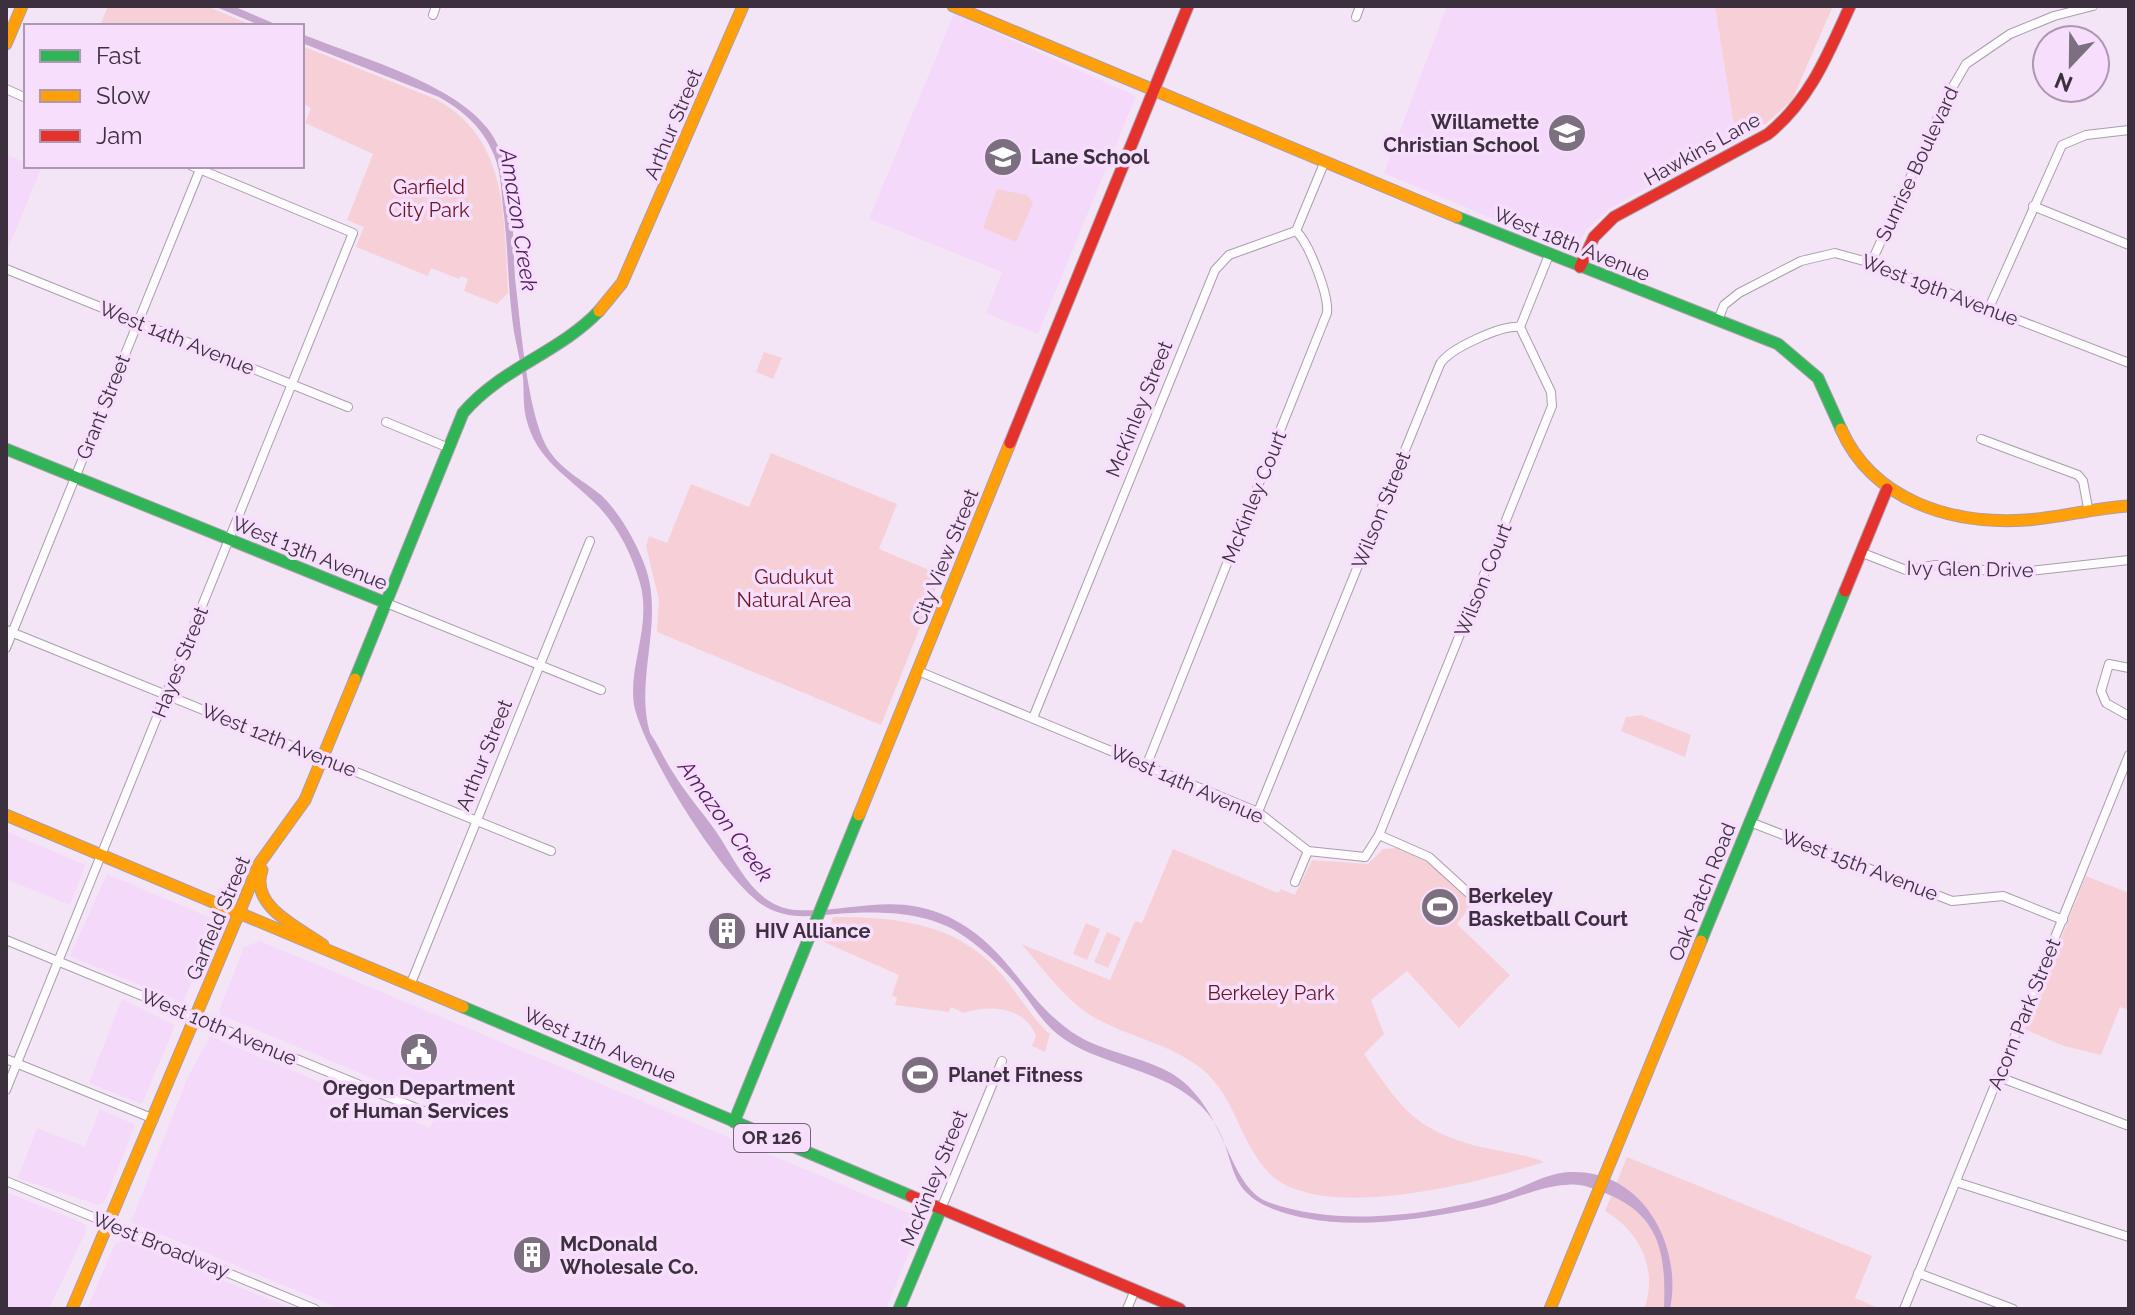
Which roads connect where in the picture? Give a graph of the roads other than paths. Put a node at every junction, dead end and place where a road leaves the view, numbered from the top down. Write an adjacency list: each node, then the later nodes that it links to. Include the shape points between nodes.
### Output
1 (22, 6): 9 (main road)
2 (743, 6): 27 (main road, Arthur Street, via 622,283 601,310 557,346)
3 (953, 6): 10 (main road, West 18th Avenue)
4 (1188, 6): 10 (main road, City View Street)
5 (1360, 6): 8 (street)
6 (1850, 6): 20 (main road, Hawkins Lane, via 1813,85 1789,118 1614,217 1594,237)
7 (2093, 6): 19 (street, Sunrise Boulevard, via 2010,34 1966,64)
8 (1356, 17)
9 (6, 44)
10 (1153, 91): 12 (main road, West 18th Avenue); 47 (main road, City View Street)
11 (2129, 130): 15 (street, via 2079,136 2062,145)
12 (1325, 161): 16 (street); 18 (main road, West 18th Avenue)
13 (197, 168): 24 (street, Grant Street)
14 (199, 168): 28 (street, Hayes Street, via 353,233)
15 (2033, 206): 17 (street); 22 (street)
16 (1296, 231): 51 (street, McKinley Street, via 1229,255 1215,270); 54 (street, McKinley Court, via 1327,298 1327,313)
17 (2129, 245)
18 (1549, 255): 20 (main road, West 18th Avenue); 25 (street)
19 (1871, 263): 22 (street, West 19th Avenue); 23 (street, West 19th Avenue, via 1835,253 1801,261 1739,293 1724,305)
20 (1580, 267): 23 (main road, West 18th Avenue)
21 (6, 269): 24 (street, West 14th Avenue)
22 (1989, 308): 26 (street, West 19th Avenue)
23 (1718, 320): 35 (main road, West 18th Avenue, via 1778,344 1808,366 1826,391 1856,458)
24 (137, 322): 28 (street, West 14th Avenue); 34 (street, Grant Street)
25 (1520, 327): 55 (street, Wilson Street, via 1454,349 1440,364); 59 (street, Wilson Court, via 1551,392 1552,406)
26 (2129, 363)
27 (495, 380): 32 (main road, Garfield Street, via 463,413)
28 (292, 384): 29 (street, West 14th Avenue); 38 (street, Hayes Street)
29 (348, 407)
30 (386, 422): 32 (street)
31 (1981, 439): 37 (street, via 2078,475)
32 (449, 448): 42 (main road, Garfield Street)
33 (6, 449): 34 (main road, West 13th Avenue)
34 (75, 477): 38 (main road, West 13th Avenue); 43 (street, Grant Street)
35 (1887, 489): 37 (main road, West 18th Avenue, via 1934,510 1975,519 2028,520); 40 (main road, Oak Patch Road)
36 (2129, 506): 37 (main road, West 18th Avenue)
37 (2088, 508)
38 (229, 540): 42 (main road, West 13th Avenue); 49 (street, Hayes Street)
39 (590, 541): 45 (street, Arthur Street)
40 (1860, 552): 41 (street, Ivy Glen Drive, via 1906,570 1936,565 2011,573); 58 (main road, Oak Patch Road)
41 (2129, 560)
42 (384, 602): 45 (street, West 13th Avenue); 53 (main road, Garfield Street)
43 (9, 631): 44 (street, Grant Street); 49 (street, West 12th Avenue)
44 (6, 648)
45 (540, 666): 48 (street, West 13th Avenue); 57 (street, Arthur Street)
46 (2129, 668): 50 (street, via 2107,665 2101,691 2106,703)
47 (918, 671): 51 (street, West 14th Avenue); 80 (main road, City View Street)
48 (601, 690)
49 (166, 695): 53 (street, West 12th Avenue); 63 (street, Hayes Street)
50 (2129, 716)
51 (1033, 718): 54 (street, West 14th Avenue)
52 (2129, 755): 67 (street, Acorn Park Street)
53 (322, 758): 57 (street, West 12th Avenue); 60 (main road, Garfield Street, via 299,812)
54 (1147, 764): 55 (street, West 14th Avenue)
55 (1258, 812): 62 (street, West 14th Avenue)
56 (6, 815): 63 (main road, West 11th Avenue)
57 (477, 821): 61 (street, West 12th Avenue); 71 (street, Arthur Street)
58 (1750, 822): 67 (street, West 15th Avenue, via 1952,901 2003,896); 94 (main road, Oak Patch Road)
59 (1379, 835): 62 (street, via 1365,857); 65 (street, via 1429,857)
60 (271, 847): 66 (main road, Garfield Street); 69 (main road, via 258,881 260,895)
61 (551, 851)
62 (1308, 851): 64 (street)
63 (101, 856): 66 (main road, West 11th Avenue); 70 (street, Hayes Street)
64 (1295, 882)
65 (1475, 899)
66 (239, 913): 69 (main road, West 11th Avenue / OR 126); 72 (main road, Garfield Street)
67 (2063, 920): 76 (street, Acorn Park Street)
68 (6, 940): 70 (street, West 10th Avenue)
69 (323, 946): 71 (main road, West 11th Avenue / OR 126)
70 (58, 961): 72 (street, West 10th Avenue); 75 (street, Hayes Street)
71 (411, 983): 80 (main road, West 11th Avenue / OR 126)
72 (196, 1018): 78 (street, West 10th Avenue); 79 (main road, Garfield Street)
73 (6, 1059): 75 (street)
74 (1002, 1061): 84 (street, McKinley Street)
75 (17, 1063): 77 (street, Hayes Street); 79 (street)
76 (1999, 1077): 81 (street); 83 (street, Acorn Park Street)
77 (6, 1090)
78 (433, 1115)
79 (154, 1119): 85 (main road, Garfield Street)
80 (734, 1122): 84 (main road, West 11th Avenue / OR 126)
81 (2129, 1126)
82 (6, 1181): 85 (street, West Broadway)
83 (1956, 1182): 86 (street); 87 (street, Acorn Park Street)
84 (941, 1209): 88 (main road, West 11th Avenue / OR 126); 91 (main road, McKinley Street)
85 (110, 1224): 89 (main road, Garfield Street); 90 (street, West Broadway)
86 (2129, 1237)
87 (1918, 1273): 95 (street, Acorn Park Street); 96 (street)
88 (1135, 1290): 92 (street); 93 (main road, West 11th Avenue / OR 126)
89 (72, 1309)
90 (315, 1309)
91 (899, 1309)
92 (1127, 1309)
93 (1180, 1309)
94 (1550, 1309)
95 (1904, 1309)
96 (2013, 1309)

